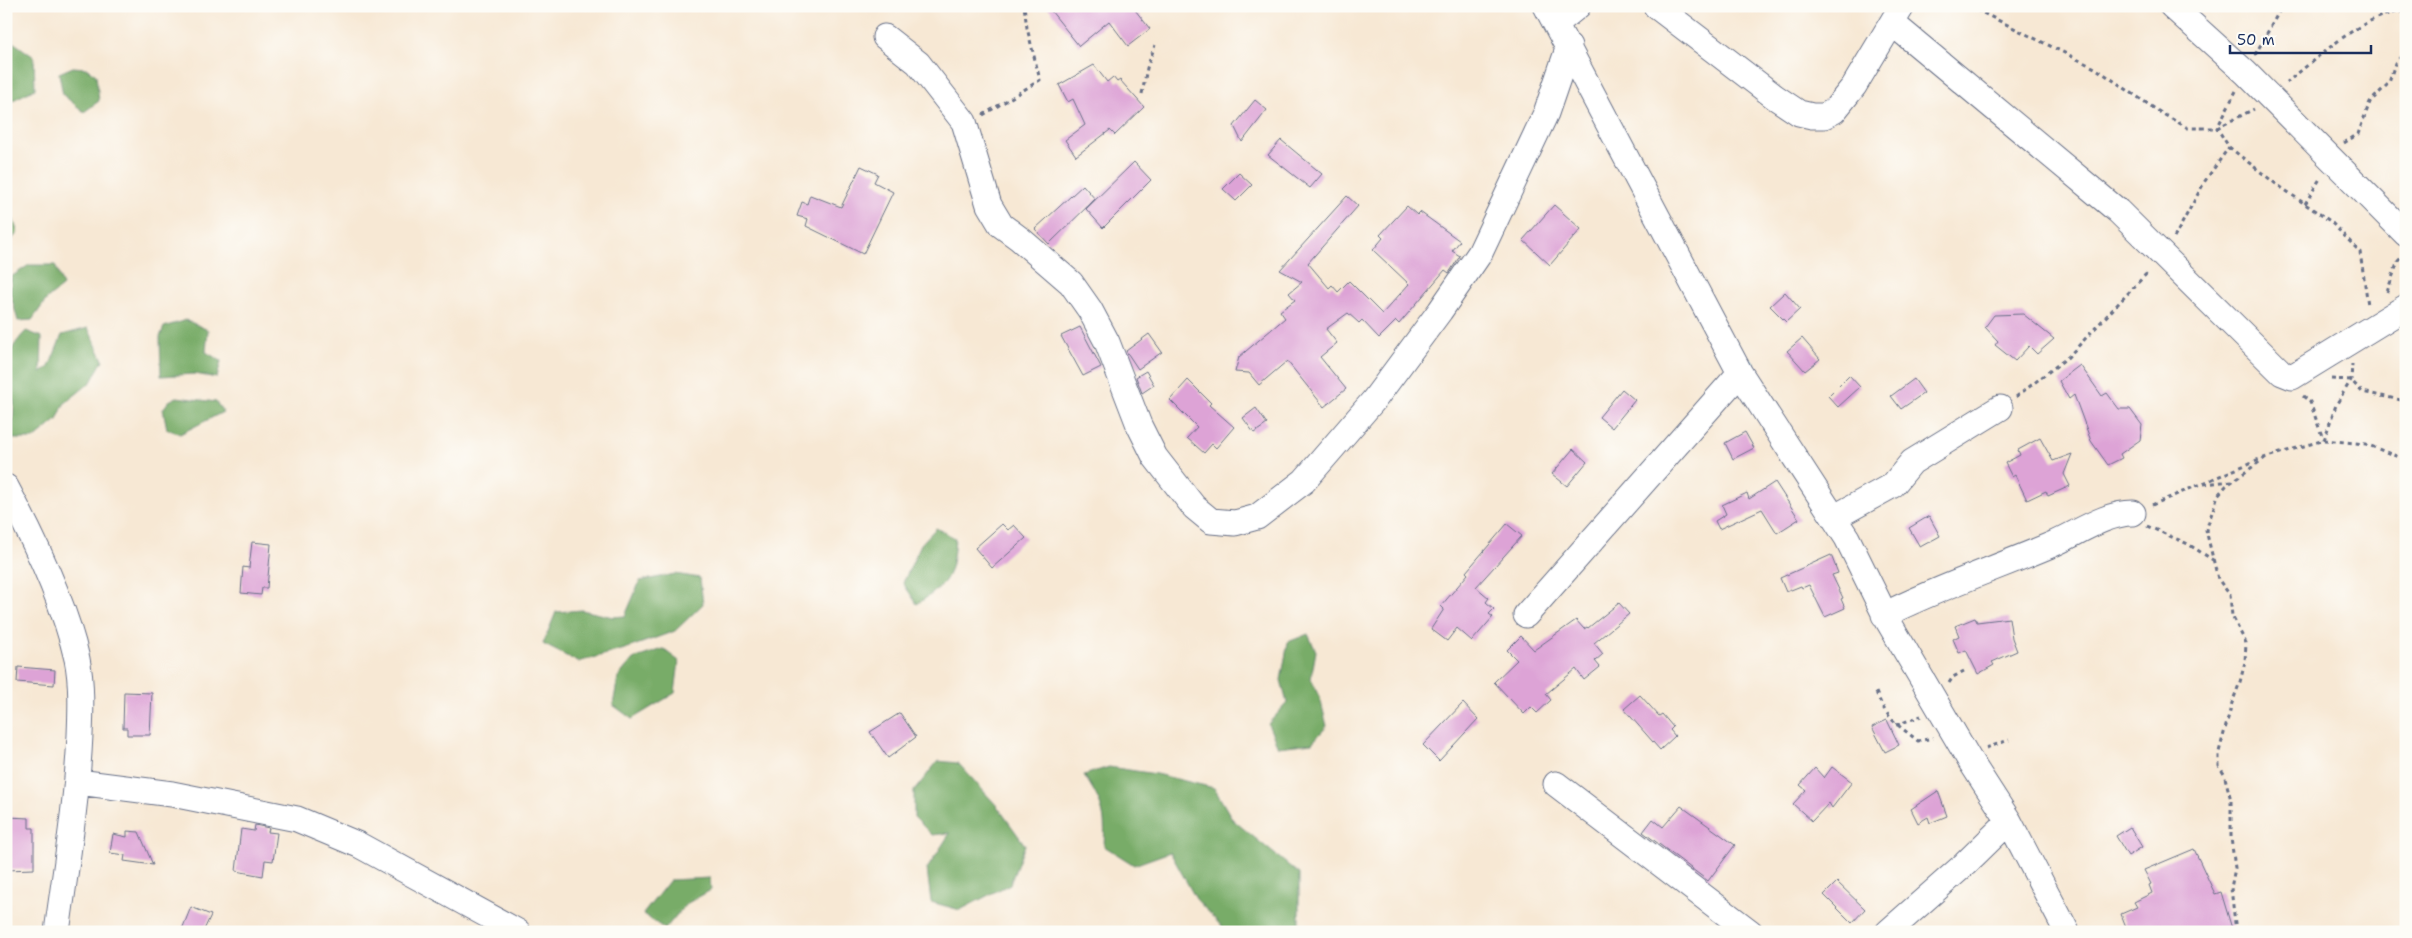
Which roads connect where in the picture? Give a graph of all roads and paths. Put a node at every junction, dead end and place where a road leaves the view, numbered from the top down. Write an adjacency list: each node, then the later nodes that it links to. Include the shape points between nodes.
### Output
1 (1024, 6): 15 (path, via 1040,80 986,114)
2 (1578, 6): 8 (street)
3 (1656, 6): 7 (street, via 1775,97 1800,113 1812,116 1824,116 1834,111 1854,86)
4 (1969, 6): 16 (path, via 2095,68 2188,128)
5 (2172, 6): 14 (street)
6 (2406, 12): 14 (path, via 2395,11 2357,28)
7 (1897, 14): 22 (street)
8 (1552, 15): 11 (street)
9 (884, 37): 15 (street, via 918,63)
10 (1155, 45): 13 (path)
11 (1569, 46): 15 (street, via 1546,113 1480,253 1440,311 1374,400 1304,480 1257,517 1235,523 1211,521 1194,507 1155,456 1107,342 1090,310 1071,283 1001,225 989,205); 25 (street)
12 (2406, 51): 18 (path, via 2395,63 2388,83 2370,102 2358,134 2339,147)
13 (1142, 94)
14 (2269, 97): 16 (path, via 2249,113); 18 (street)
15 (964, 122)
16 (2217, 128): 17 (path)
17 (2229, 147): 19 (path); 22 (path, via 2205,182)
18 (2332, 158): 19 (path); 20 (street)
19 (2305, 204): 24 (path, via 2330,221 2360,252 2368,305)
20 (2406, 234)
21 (2406, 252): 23 (path, via 2398,262)
22 (2164, 255): 26 (street, via 2282,373); 30 (path, via 2068,357)
23 (2396, 301): 24 (street)
24 (2360, 336): 26 (street); 28 (path, via 2352,362)
25 (1740, 373): 38 (street); 41 (street)
26 (2292, 377): 31 (path, via 2298,391 2310,402)
27 (2327, 379): 28 (path)
28 (2351, 380): 29 (path, via 2362,392); 31 (path, via 2336,405)
29 (2406, 400)
30 (2000, 408): 38 (street, via 1912,462 1893,485)
31 (2324, 440): 32 (path); 33 (path, via 2366,444)
32 (2265, 458): 34 (path); 35 (path)
33 (2406, 460)
34 (2233, 481): 35 (path); 39 (path, via 2218,495 2206,530)
35 (2200, 484): 37 (path)
36 (6, 487): 48 (street, via 59,603 77,660 80,714)
37 (2134, 513): 39 (path, via 2151,529 2188,544); 40 (street, via 2121,512)
38 (1835, 517): 40 (street)
39 (2213, 560): 56 (path, via 2218,579 2230,595 2232,616 2246,643 2245,662 2219,752 2231,800 2230,838 2235,868 2231,888)
40 (1884, 614): 45 (street)
41 (1526, 615)
42 (1964, 670): 43 (path)
43 (1948, 685)
44 (1876, 692): 45 (path, via 1883,709 1896,725 1918,741)
45 (1956, 736): 50 (street)
46 (2009, 740): 47 (path)
47 (1982, 750)
48 (78, 782): 51 (street); 52 (street, via 172,794 297,819 359,845)
49 (1556, 784): 53 (street)
50 (2009, 821): 54 (street, via 1966,864); 55 (street)
51 (57, 932)
52 (518, 932)
53 (1750, 932)
54 (1888, 932)
55 (2067, 932)
56 (2236, 932)

